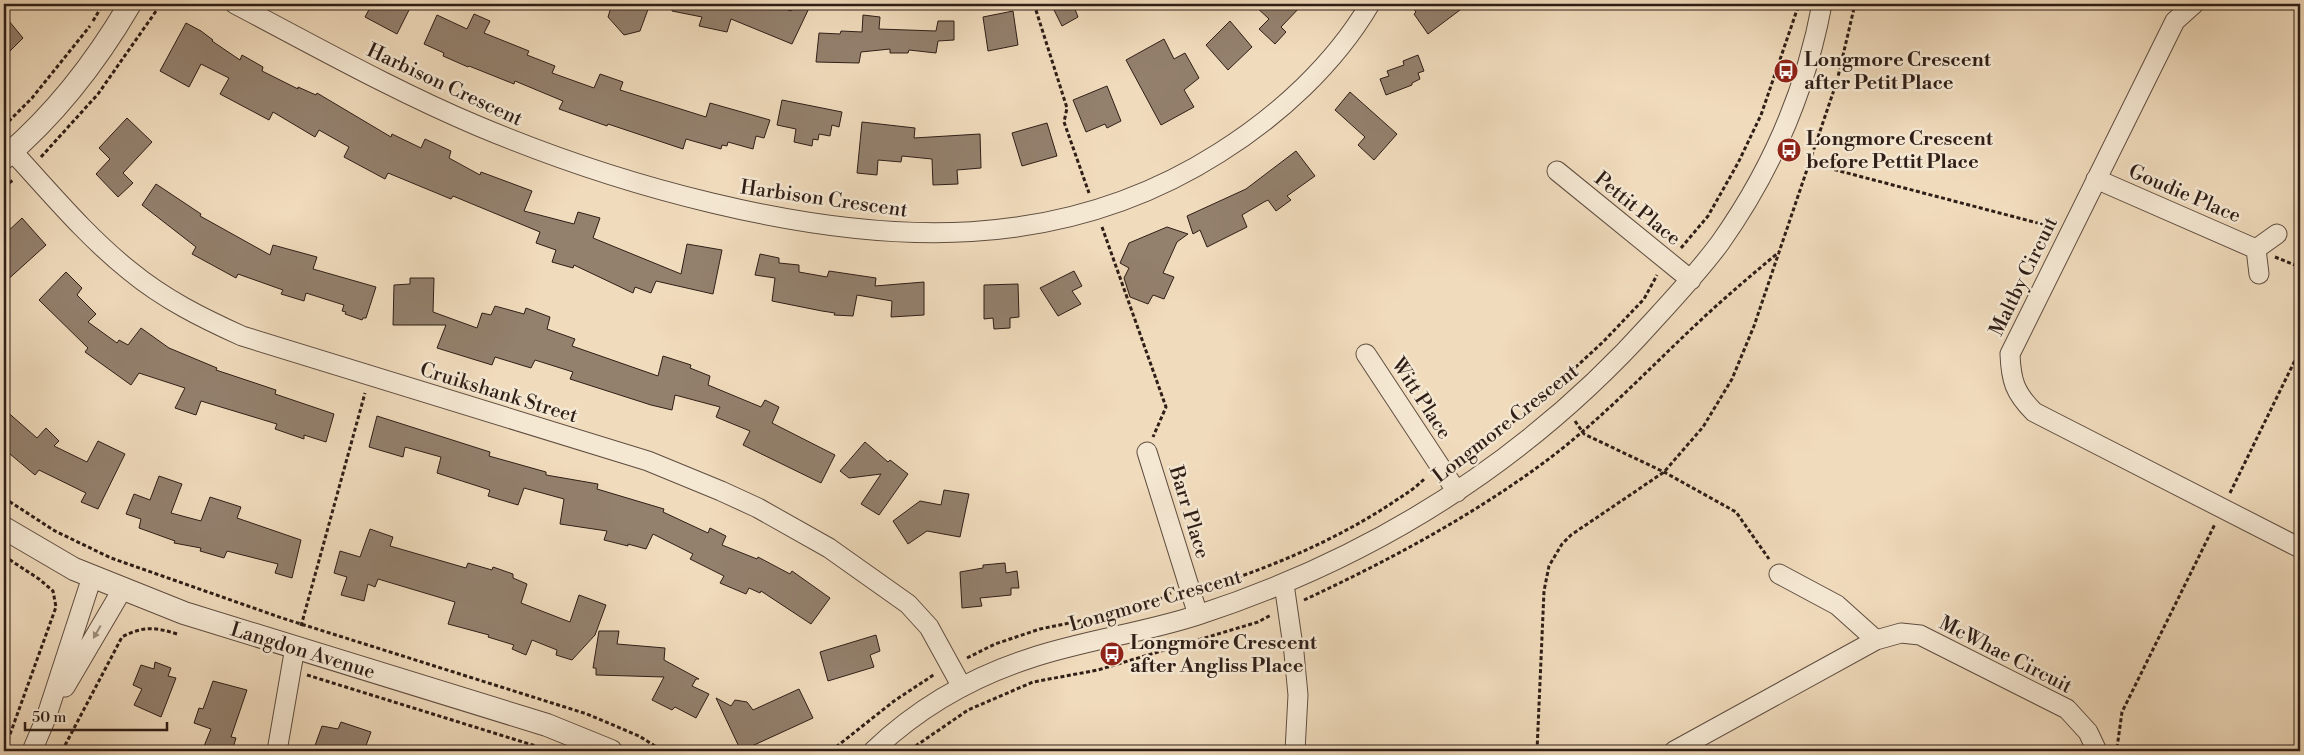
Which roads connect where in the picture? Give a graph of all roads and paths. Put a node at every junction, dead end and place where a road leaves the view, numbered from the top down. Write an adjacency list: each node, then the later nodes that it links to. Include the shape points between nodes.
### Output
1 (103, 4): 10 (path, via 32,98)
2 (130, 4): 11 (street, via 74,88)
3 (235, 4): 17 (street, Harbison Crescent, via 474,125 612,176 677,195 752,212 891,233 998,231)
4 (1034, 4): 17 (path, via 1067,108 1064,122)
5 (1370, 4): 17 (street, Harbison Crescent, via 1343,43 1298,92 1247,135 1191,171)
6 (1799, 4): 21 (path, via 1761,115 1738,163 1708,216)
7 (1822, 4): 24 (street, Longmore Crescent, via 1815,42 1779,142 1743,208)
8 (1855, 4): 12 (path, via 1837,81)
9 (2194, 4): 15 (street, Maltby Circuit, via 2176,20)
10 (4, 126)
11 (8, 154): 27 (street, Cruikshank Street, via 130,271 173,302 242,336)
12 (1809, 162): 18 (path); 31 (path, via 1754,326 1732,379 1703,427)
13 (1557, 172): 24 (street, Pettit Place)
14 (16, 178): 16 (path)
15 (2096, 179): 18 (street, Maltby Circuit); 20 (street, Goudie Place)
16 (4, 187)
17 (1096, 211): 29 (path, via 1166,407)
18 (2070, 231): 35 (street, Maltby Circuit, via 2010,354 2010,378 2022,400 2034,412)
19 (2277, 234): 20 (street, Goudie Place)
20 (2256, 249): 23 (street, Goudie Place)
21 (1678, 251)
22 (1660, 269): 30 (path, via 1644,299 1528,411 1458,461)
23 (2259, 274)
24 (1691, 280): 28 (street, Longmore Crescent, via 1620,359)
25 (2300, 350): 35 (path)
26 (1366, 354): 33 (street, Witt Place)
27 (370, 376): 46 (path); 53 (street, Cruikshank Street, via 648,461 758,508 836,552 908,604 929,627)
28 (1566, 409): 31 (path, via 1584,434); 33 (street, Longmore Crescent)
29 (1147, 452): 45 (street, Barr Place)
30 (1451, 458)
31 (1664, 472): 39 (path, via 1736,512); 65 (path, via 1571,536 1549,566 1544,592)
32 (1427, 475): 41 (path, via 1417,486 1363,522 1300,553 1212,586)
33 (1456, 492): 42 (street, Longmore Crescent, via 1351,554)
34 (4, 498): 46 (path, via 55,531 111,558)
35 (2222, 509): 37 (street, Maltby Circuit); 68 (path, via 2122,712)
36 (4, 528): 40 (street, Langdon Avenue)
37 (2300, 548)
38 (4, 556): 55 (path, via 53,591 56,607)
39 (1779, 574): 48 (street, via 1837,605)
40 (92, 577): 43 (street, Langdon Avenue); 54 (street)
41 (1204, 581)
42 (1284, 584): 45 (street, Longmore Crescent); 64 (street, via 1298,695)
43 (122, 590): 49 (street, Langdon Avenue); 54 (street, one-way to 54)
44 (1176, 590): 50 (path, via 1143,608 1040,629 995,644)
45 (1198, 615): 53 (street, Longmore Crescent, via 1032,657)
46 (302, 624): 49 (path); 61 (path, via 587,714 639,736)
47 (180, 635): 57 (path, via 161,629 138,628 122,637)
48 (1876, 640): 66 (street, McWhae Circuit); 67 (street, McWhae Circuit, via 1901,633 1920,635 2075,716)
49 (295, 647): 58 (street); 60 (street, Langdon Avenue, via 547,725)
50 (967, 658)
51 (934, 674): 62 (path)
52 (320, 679): 59 (path)
53 (962, 687): 63 (street, Longmore Crescent, via 919,712)
54 (46, 718): 56 (street)
55 (4, 751)
56 (32, 751)
57 (62, 751)
58 (277, 751)
59 (552, 751)
60 (610, 751)
61 (663, 751)
62 (831, 751)
63 (873, 751)
64 (1295, 751)
65 (1537, 751)
66 (1674, 751)
67 (2097, 751)
68 (2116, 751)

